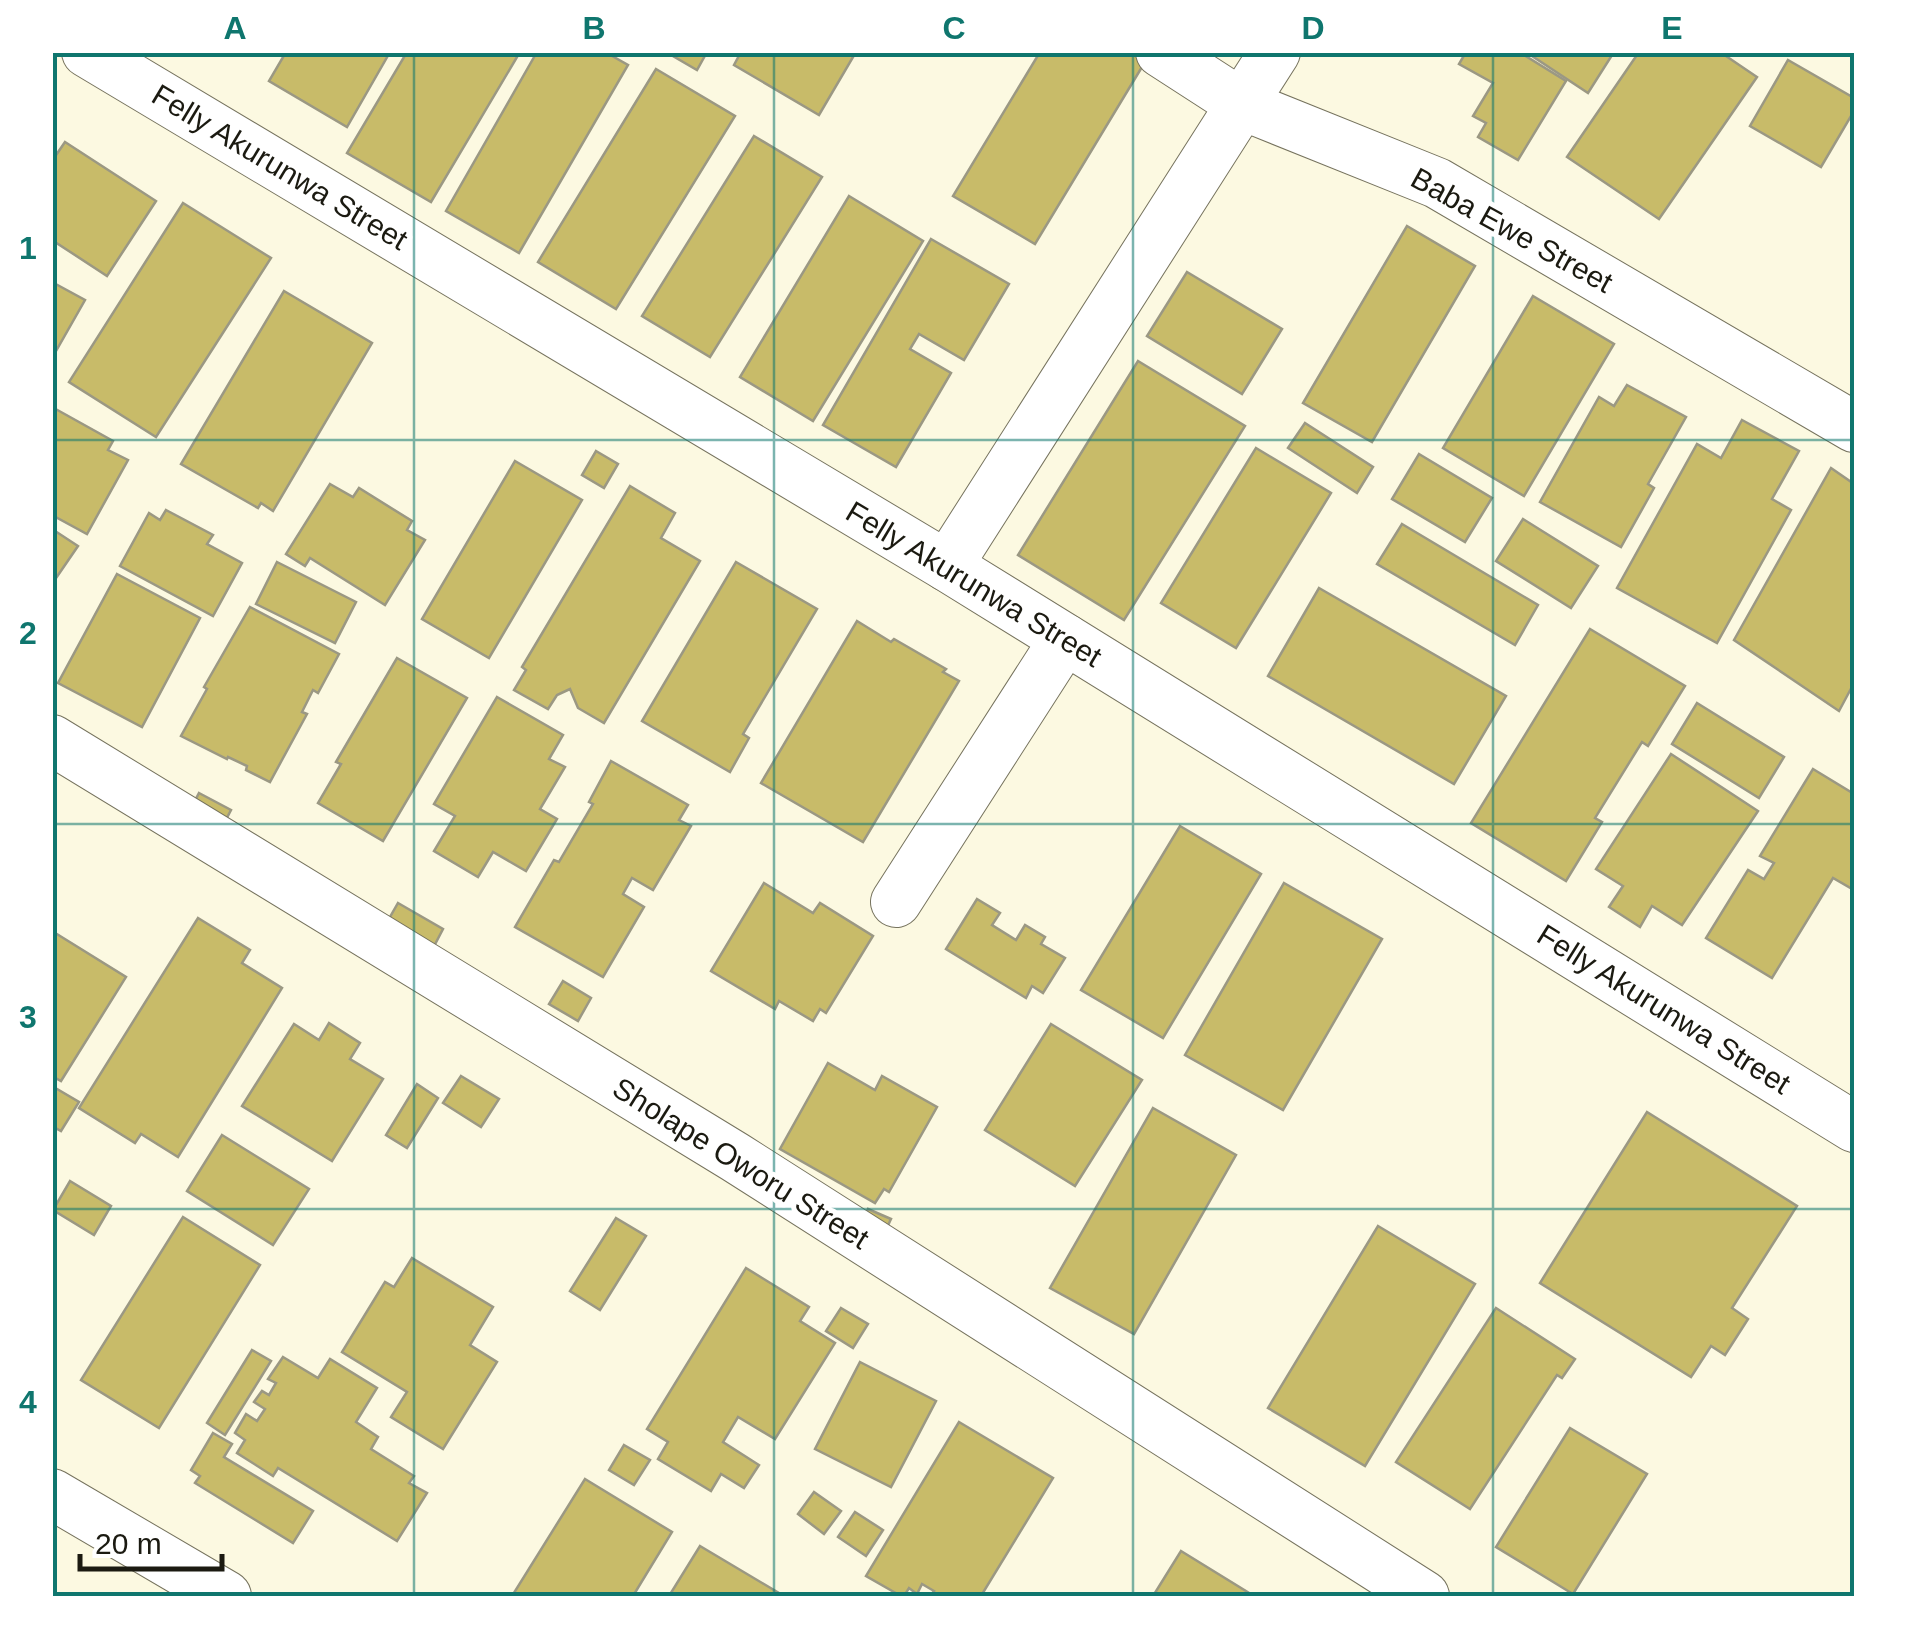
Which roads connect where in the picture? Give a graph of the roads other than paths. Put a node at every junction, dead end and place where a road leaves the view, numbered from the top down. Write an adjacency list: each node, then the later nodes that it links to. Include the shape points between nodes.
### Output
1 (87, 52): 6 (street, Felly Akurunwa Street)
2 (1162, 52): 4 (street, Baba Ewe Street)
3 (1276, 52): 4 (street)
4 (1243, 106): 5 (street, Baba Ewe Street, via 1436,183); 6 (street)
5 (1854, 427)
6 (946, 566): 7 (street, Felly Akurunwa Street)
7 (1065, 639): 9 (street); 10 (street, Felly Akurunwa Street)
8 (52, 740): 13 (street, Sholape Oworu Street, via 735,1157)
9 (896, 902)
10 (1854, 1127)
11 (52, 1494): 12 (street)
12 (226, 1596)
13 (1424, 1596)

